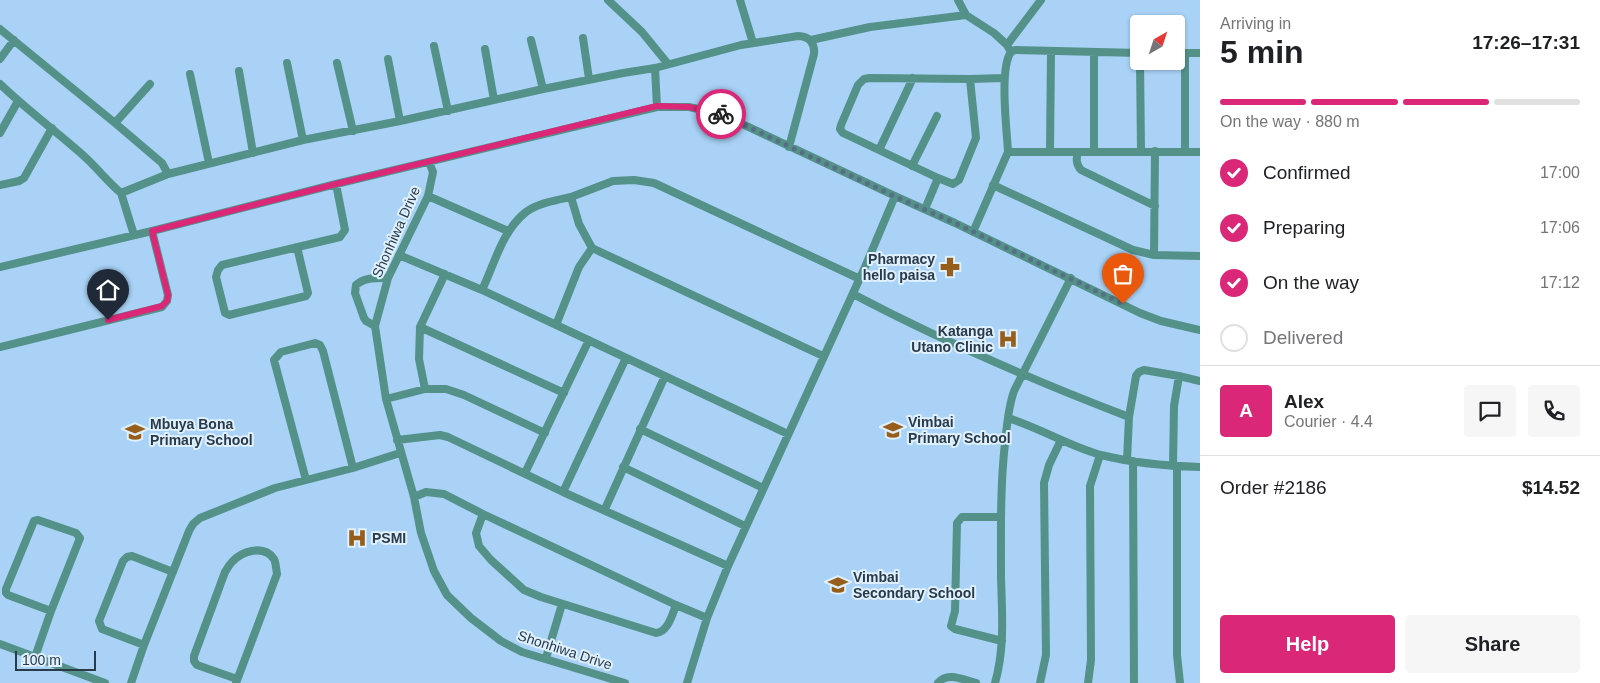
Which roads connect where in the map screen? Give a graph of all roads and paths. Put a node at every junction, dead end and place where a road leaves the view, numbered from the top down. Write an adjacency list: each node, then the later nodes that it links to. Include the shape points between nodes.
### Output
1 (608, 0): 24 (street, via 642,32)
2 (740, 0): 11 (street)
3 (958, 0): 5 (street)
4 (1041, 0): 14 (street)
5 (966, 15): 10 (street, via 870,26); 14 (street, via 994,33)
6 (0, 29): 8 (street)
7 (583, 38): 32 (street)
8 (14, 40): 20 (street); 43 (street)
9 (531, 40): 36 (street)
10 (811, 40): 11 (street, via 798,36); 48 (street, via 814,54)
11 (753, 43): 24 (street)
12 (434, 46): 40 (street)
13 (485, 49): 37 (street)
14 (1009, 49): 15 (street); 31 (street)
15 (1051, 52): 16 (street); 53 (street)
16 (1094, 53): 17 (street); 55 (street)
17 (1130, 53)
18 (1185, 53): 19 (street)
19 (1200, 53)
20 (0, 59)
21 (388, 59): 42 (street)
22 (286, 63): 47 (street)
23 (337, 63): 45 (street)
24 (668, 64): 25 (street)
25 (655, 68): 32 (street); 39 (street)
26 (1140, 70): 50 (street)
27 (1185, 70): 51 (street)
28 (239, 71): 58 (street)
29 (190, 74): 60 (street)
30 (913, 78): 33 (street); 49 (street); 49 (street, via 867,78 858,85 840,129)
31 (1004, 78): 33 (street); 52 (street)
32 (589, 79): 36 (street)
33 (970, 79): 63 (street, via 975,142 956,183)
34 (0, 84): 38 (street)
35 (150, 84): 43 (street)
36 (543, 88): 37 (street)
37 (494, 100): 40 (street)
38 (18, 101): 44 (street); 46 (street)
39 (657, 106): 48 (street, via 689,107 722,114); 59 (street)
40 (448, 111): 42 (street)
41 (937, 116): 61 (street)
42 (400, 121): 45 (street)
43 (115, 122): 62 (street, via 162,163)
44 (52, 128): 65 (street, via 24,178); 67 (street)
45 (353, 132): 47 (street)
46 (0, 133)
47 (302, 140): 58 (street)
48 (789, 147): 69 (street)
49 (879, 150): 61 (street)
50 (1141, 151): 55 (street); 56 (street)
51 (1185, 151): 56 (street); 57 (street)
52 (1008, 152): 53 (street); 66 (street)
53 (1050, 152): 54 (street)
54 (1078, 152): 55 (street); 71 (street, via 1076,159 1080,170)
55 (1094, 152)
56 (1155, 152): 71 (street)
57 (1200, 152)
58 (253, 153): 60 (street)
59 (429, 162): 64 (street); 68 (street, Shonhiwa Drive, via 433,172)
60 (209, 163): 62 (street)
61 (912, 166): 63 (street)
62 (168, 174): 67 (street)
63 (938, 178): 72 (street)
64 (336, 184): 74 (street); 77 (street, via 344,233 340,237)
65 (0, 185)
66 (993, 185): 75 (street); 80 (street, via 1116,243)
67 (121, 193): 76 (street)
68 (428, 196): 73 (street); 79 (street, Shonhiwa Drive)
69 (894, 196): 72 (street); 86 (street)
70 (571, 197): 73 (street, via 526,212); 78 (street, via 579,224); 86 (street, via 613,181 654,183)
71 (1155, 206): 80 (street)
72 (925, 209): 75 (street)
73 (508, 230): 87 (street)
74 (152, 231): 76 (street); 94 (street, via 168,295 162,306)
75 (973, 232): 85 (street)
76 (134, 234): 82 (street)
77 (297, 247): 77 (street, via 222,265 216,277 225,313 229,315 306,296 308,293)
78 (592, 248): 89 (street, via 579,268); 95 (street)
79 (399, 255): 83 (street); 84 (street, Shonhiwa Drive)
80 (1154, 255): 81 (street)
81 (1200, 256)
82 (0, 268)
83 (445, 274): 87 (street); 91 (street)
84 (388, 278): 90 (street, Shonhiwa Drive); 90 (street, via 371,278 356,285 355,293 364,318)
85 (1071, 278): 92 (street, via 1140,313); 97 (street)
86 (860, 279): 88 (street)
87 (482, 290): 89 (street)
88 (853, 294): 95 (street); 97 (street)
89 (556, 325): 93 (street)
90 (375, 326): 103 (street, Shonhiwa Drive)
91 (420, 327): 101 (street, via 420,359); 102 (street)
92 (1200, 330)
93 (589, 340): 96 (street); 102 (street)
94 (0, 347)
95 (823, 356): 108 (street)
96 (626, 358): 98 (street); 121 (street)
97 (1024, 375): 104 (street); 105 (street, via 1014,391)
98 (665, 376): 106 (street); 108 (street)
99 (1179, 376): 100 (street); 104 (street, via 1139,372); 114 (street, via 1174,406)
100 (1200, 382)
101 (425, 389): 103 (street); 107 (street, via 446,388)
102 (564, 393): 107 (street)
103 (386, 399): 109 (street, Shonhiwa Drive)
104 (1129, 416): 113 (street)
105 (1008, 418): 110 (street); 125 (street)
106 (640, 429): 115 (street); 120 (street)
107 (544, 433): 118 (street)
108 (788, 434): 120 (street)
109 (398, 440): 111 (street, Shonhiwa Drive); 118 (street, via 448,437)
110 (1061, 440): 112 (street); 146 (street, via 1044,483 1046,655)
111 (400, 453): 116 (street); 122 (street, Shonhiwa Drive)
112 (1100, 454): 113 (street); 147 (street, via 1090,486 1091,660)
113 (1130, 461): 114 (street); 148 (street)
114 (1175, 466): 117 (street); 149 (street)
115 (623, 467): 123 (street); 126 (street)
116 (353, 468): 119 (street); 119 (street, via 323,351 316,343 281,352 274,360)
117 (1200, 468)
118 (525, 473): 121 (street)
119 (306, 480): 128 (street, via 276,488 200,518 188,531)
120 (763, 488): 126 (street)
121 (563, 492): 123 (street)
122 (414, 497): 124 (street, via 426,492 444,494); 137 (street, Shonhiwa Drive, via 421,533 434,571 447,595 501,641 522,652)
123 (605, 509): 127 (street)
124 (483, 514): 129 (street, via 476,533 484,551 524,590); 130 (street)
125 (1000, 517): 133 (street); 133 (street, via 962,517 957,523 955,611 951,626 955,630)
126 (745, 526): 127 (street)
127 (728, 566): 132 (street)
128 (173, 572): 135 (street); 135 (street, via 132,556 127,557 99,621 102,630)
129 (562, 604): 130 (street, via 656,633 665,629); 137 (street)
130 (676, 605): 132 (street)
131 (51, 611): 131 (street, via 80,538 76,533 38,520 34,521 6,593); 136 (street)
132 (707, 618): 142 (street)
133 (1002, 641): 145 (street)
134 (0, 644): 136 (street)
135 (144, 646): 141 (street)
136 (35, 657): 140 (street)
137 (546, 658): 139 (street, Shonhiwa Drive)
138 (237, 681): 138 (street, via 277,574 275,560 264,550 244,554 225,572 194,656 197,665)
139 (621, 682)
140 (105, 683)
141 (131, 683)
142 (687, 683)
143 (938, 683): 144 (street, via 948,676)
144 (976, 683)
145 (995, 683)
146 (1040, 683)
147 (1088, 683)
148 (1134, 683)
149 (1180, 683)

